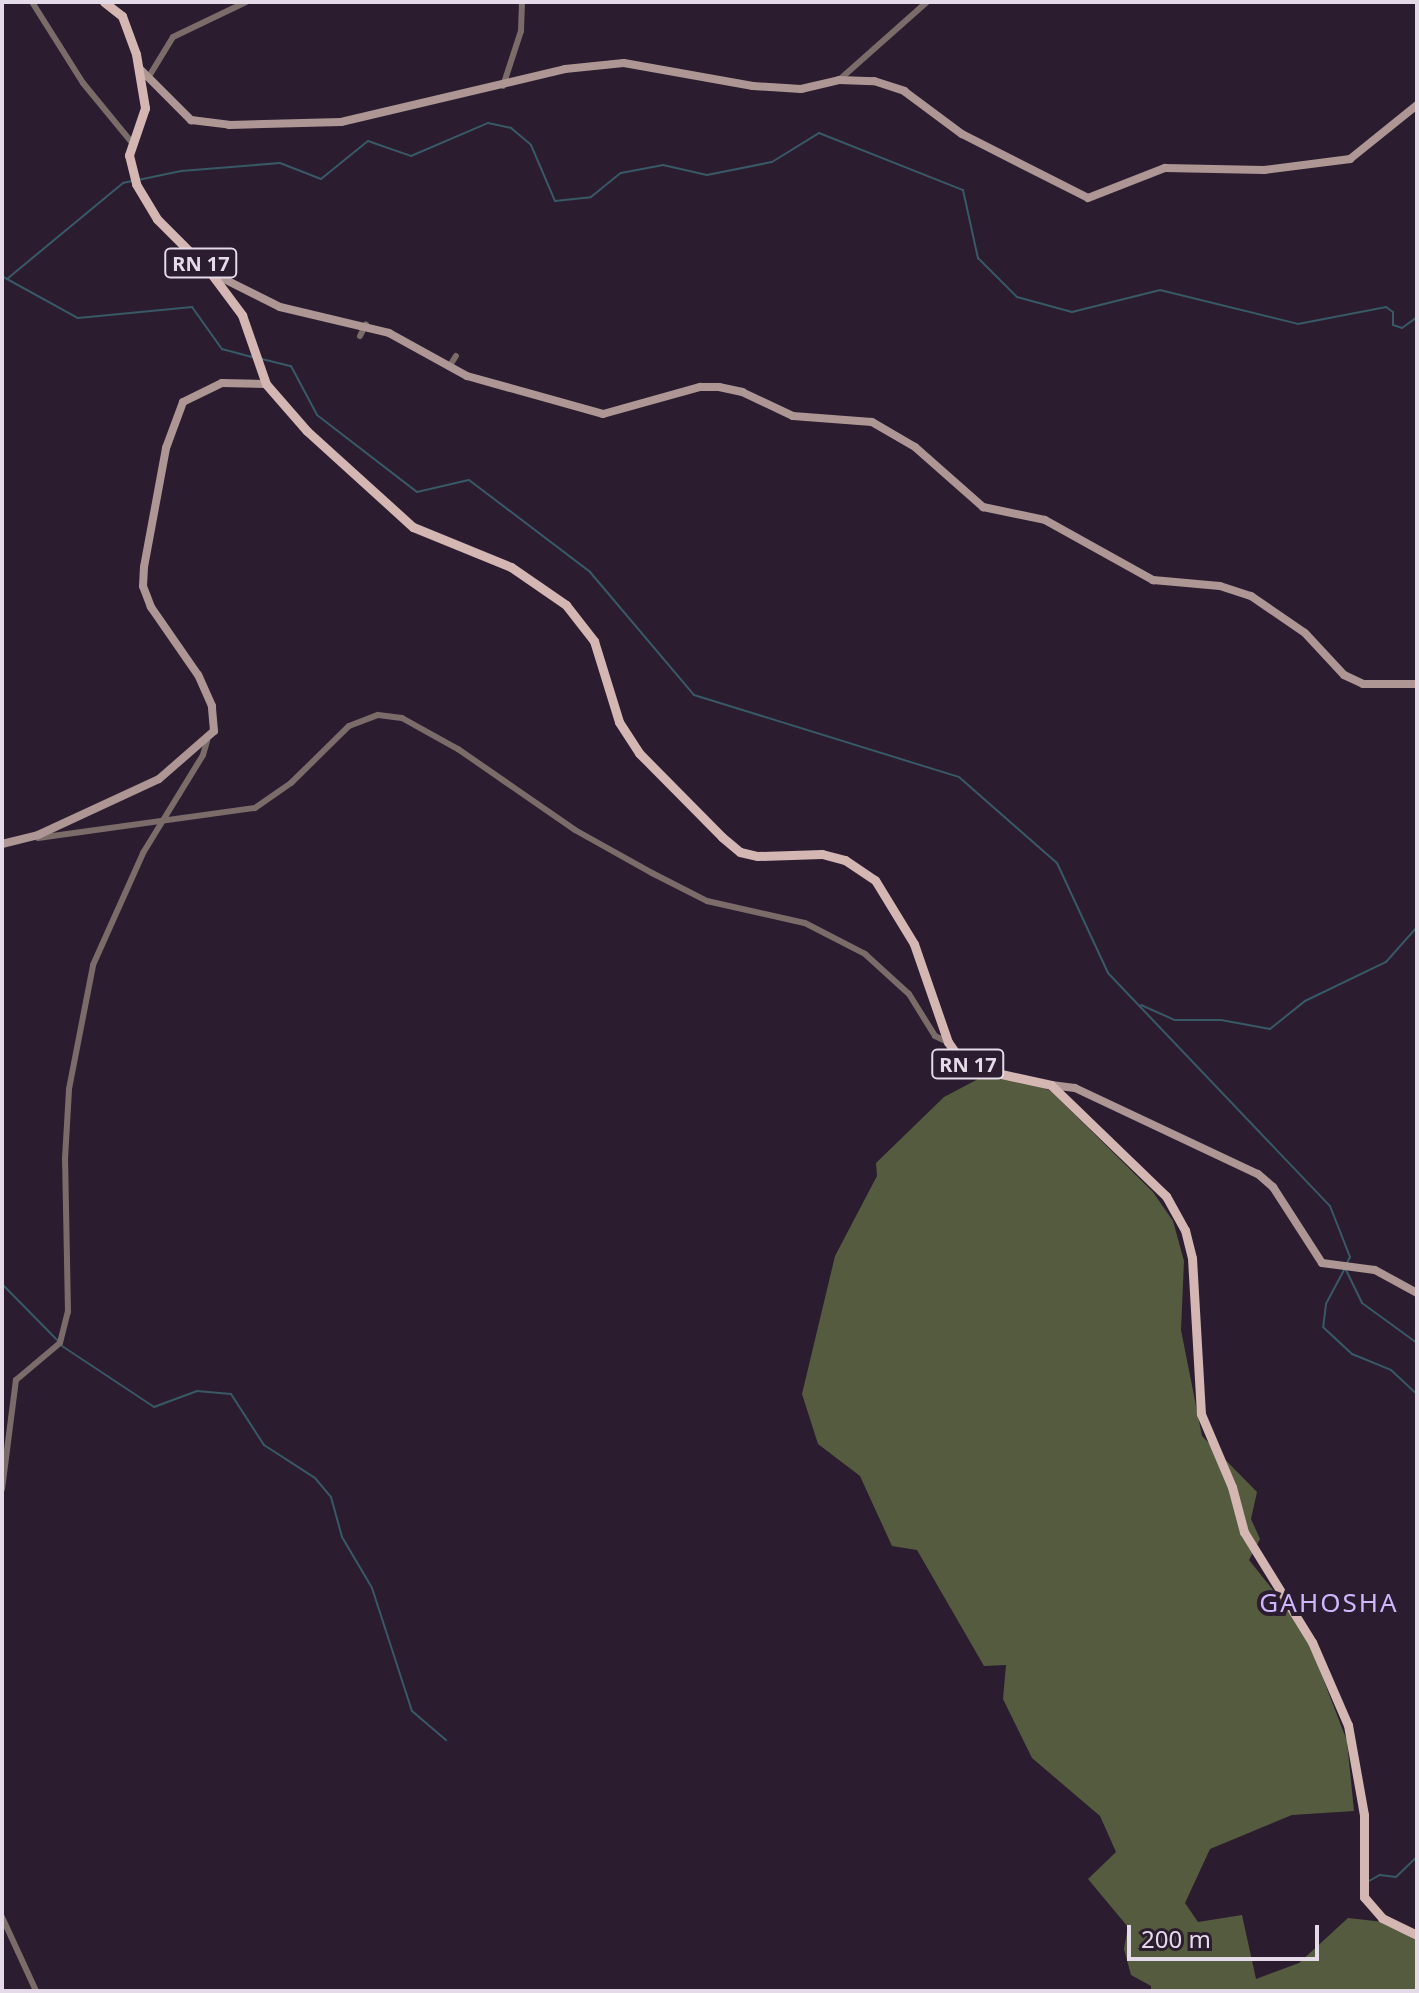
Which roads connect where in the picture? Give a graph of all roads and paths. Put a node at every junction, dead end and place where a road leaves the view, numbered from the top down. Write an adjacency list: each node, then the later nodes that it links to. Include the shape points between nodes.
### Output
1 (32, 2): 13 (street, via 83,83)
2 (104, 2): 8 (main road, RN 17, via 122,16)
3 (246, 2): 9 (street, via 173,37)
4 (522, 2): 11 (street, via 521,31)
5 (927, 2): 6 (street)
6 (902, 27): 7 (street); 10 (street)
7 (911, 33)
8 (137, 66): 9 (street); 13 (main road, RN 17, via 145,108)
9 (148, 78): 11 (street, via 191,120 229,125 318,125)
10 (839, 80): 11 (street, via 801,89 732,85 635,63 565,69); 12 (street, via 895,86 959,132 1088,198 1165,168 1264,170 1350,159)
11 (503, 86)
12 (1417, 105)
13 (134, 145): 14 (main road, RN 17, via 129,155 136,184 157,219)
14 (210, 272): 15 (street, via 280,307); 19 (main road, RN 17, via 242,315)
15 (366, 324): 16 (street); 18 (street)
16 (360, 336)
17 (456, 356): 18 (street)
18 (449, 367): 20 (street, via 603,414 700,387 719,387 793,416 872,422 915,447 983,507 1045,520 1153,580 1220,586 1251,596 1305,633 1328,661 1363,684)
19 (266, 384): 21 (street, via 222,383 183,402 166,448 144,567 143,586 151,607 198,675 212,706 214,731); 25 (main road, RN 17, via 307,431 398,516 511,567 566,605 594,641 615,711 639,753 740,852 834,857 875,880 914,944)
20 (1417, 684)
21 (207, 741): 22 (street); 23 (street, via 168,773)
22 (163, 822): 23 (street); 25 (street, via 255,808 291,783 349,726 378,715 402,718 458,749 575,830 652,873 707,901 805,923 865,954 909,994 935,1036); 28 (street, via 143,853 93,965 69,1089 68,1312 60,1343 16,1380)
23 (21, 841): 24 (street)
24 (2, 844)
25 (948, 1042): 26 (main road, RN 17, via 974,1068)
26 (1051, 1085): 27 (street, via 1109,1103 1258,1174 1317,1258 1390,1275); 30 (main road, via 1166,1196 1185,1230 1192,1258 1201,1414 1232,1487 1244,1532 1312,1642 1348,1725 1364,1815 1364,1897 1382,1918)
27 (1417, 1293)
28 (2, 1489)
29 (2, 1917): 31 (street)
30 (1417, 1935)
31 (36, 1991)

